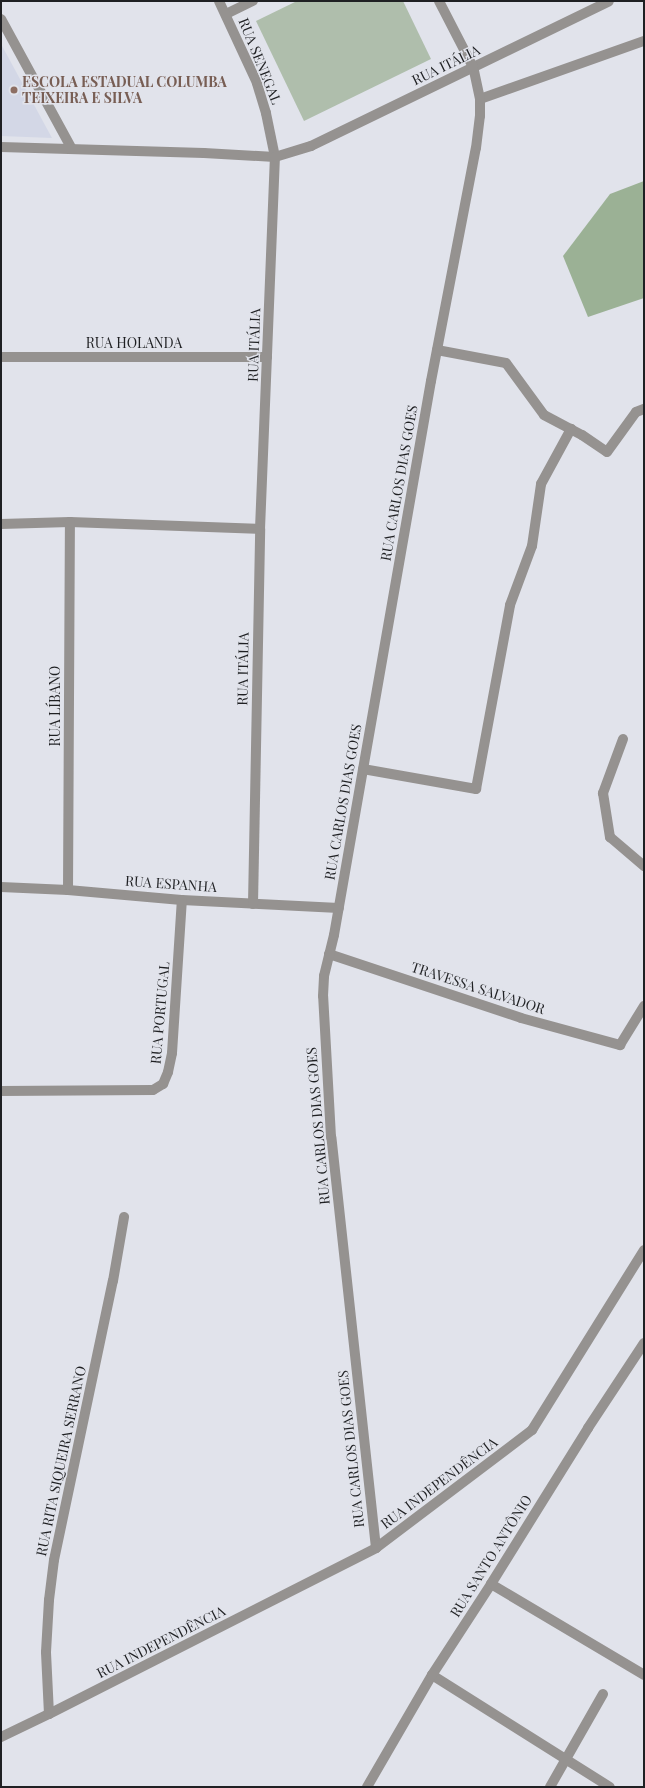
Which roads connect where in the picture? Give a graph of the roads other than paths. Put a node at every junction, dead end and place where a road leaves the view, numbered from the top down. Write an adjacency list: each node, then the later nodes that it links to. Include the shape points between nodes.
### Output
1 (219, 1): 5 (street, RUA SENEGAL)
2 (253, 1): 5 (street)
3 (439, 1): 8 (street, RUA CARLOS DIAS GOES)
4 (609, 1): 8 (street, RUA ITÁLIA)
5 (226, 14): 12 (street, RUA SENEGAL, via 257,83)
6 (1, 19): 11 (street)
7 (644, 41): 9 (street)
8 (474, 67): 9 (street, RUA CARLOS DIAS GOES); 12 (street, RUA ITÁLIA, via 311,146)
9 (480, 99): 13 (street, RUA CARLOS DIAS GOES, via 476,148)
10 (1, 147): 11 (street)
11 (72, 149): 12 (street)
12 (275, 157): 15 (street, RUA ITÁLIA)
13 (437, 350): 17 (street, via 506,363 544,415); 22 (street, RUA CARLOS DIAS GOES)
14 (1, 357): 15 (street, RUA HOLANDA)
15 (267, 357): 20 (street, RUA ITÁLIA)
16 (644, 409): 17 (street, via 636,412 607,452)
17 (571, 429): 22 (street, via 541,484 532,546 510,606 476,789)
18 (70, 522): 19 (street); 20 (street); 25 (street, RUA LÍBANO)
19 (1, 524)
20 (260, 529): 27 (street, RUA ITÁLIA)
21 (623, 739): 23 (street, via 603,792 610,837)
22 (363, 769): 28 (street, RUA CARLOS DIAS GOES)
23 (644, 866)
24 (1, 888): 25 (street, RUA ESPANHA)
25 (68, 890): 26 (street, RUA ESPANHA)
26 (182, 900): 27 (street, RUA ESPANHA); 31 (street, RUA PORTUGAL, via 172,1053 168,1072 162,1084 154,1090)
27 (253, 904): 28 (street, RUA ESPANHA)
28 (339, 908): 29 (street, RUA CARLOS DIAS GOES)
29 (329, 954): 30 (street, TRAVESSA SALVADOR, via 521,1018 620,1045); 35 (street, RUA CARLOS DIAS GOES, via 323,996 332,1137)
30 (644, 1006)
31 (1, 1092)
32 (124, 1217): 40 (street, RUA RITA SIQUEIRA SERRANO, via 113,1281 54,1560 46,1652)
33 (644, 1250): 35 (street, RUA INDEPENDÊNCIA, via 532,1430)
34 (644, 1343): 36 (street, RUA SANTO ANTÔNIO)
35 (376, 1548): 40 (street, RUA INDEPENDÊNCIA)
36 (491, 1584): 37 (street, RUA SANTO ANTÔNIO); 38 (street)
37 (432, 1675): 42 (street); 43 (street, RUA SANTO ANTÔNIO)
38 (644, 1675)
39 (603, 1694): 42 (street)
40 (49, 1714): 41 (street, RUA INDEPENDÊNCIA)
41 (1, 1737)
42 (565, 1760): 44 (street); 45 (street)
43 (367, 1787)
44 (550, 1787)
45 (610, 1787)

